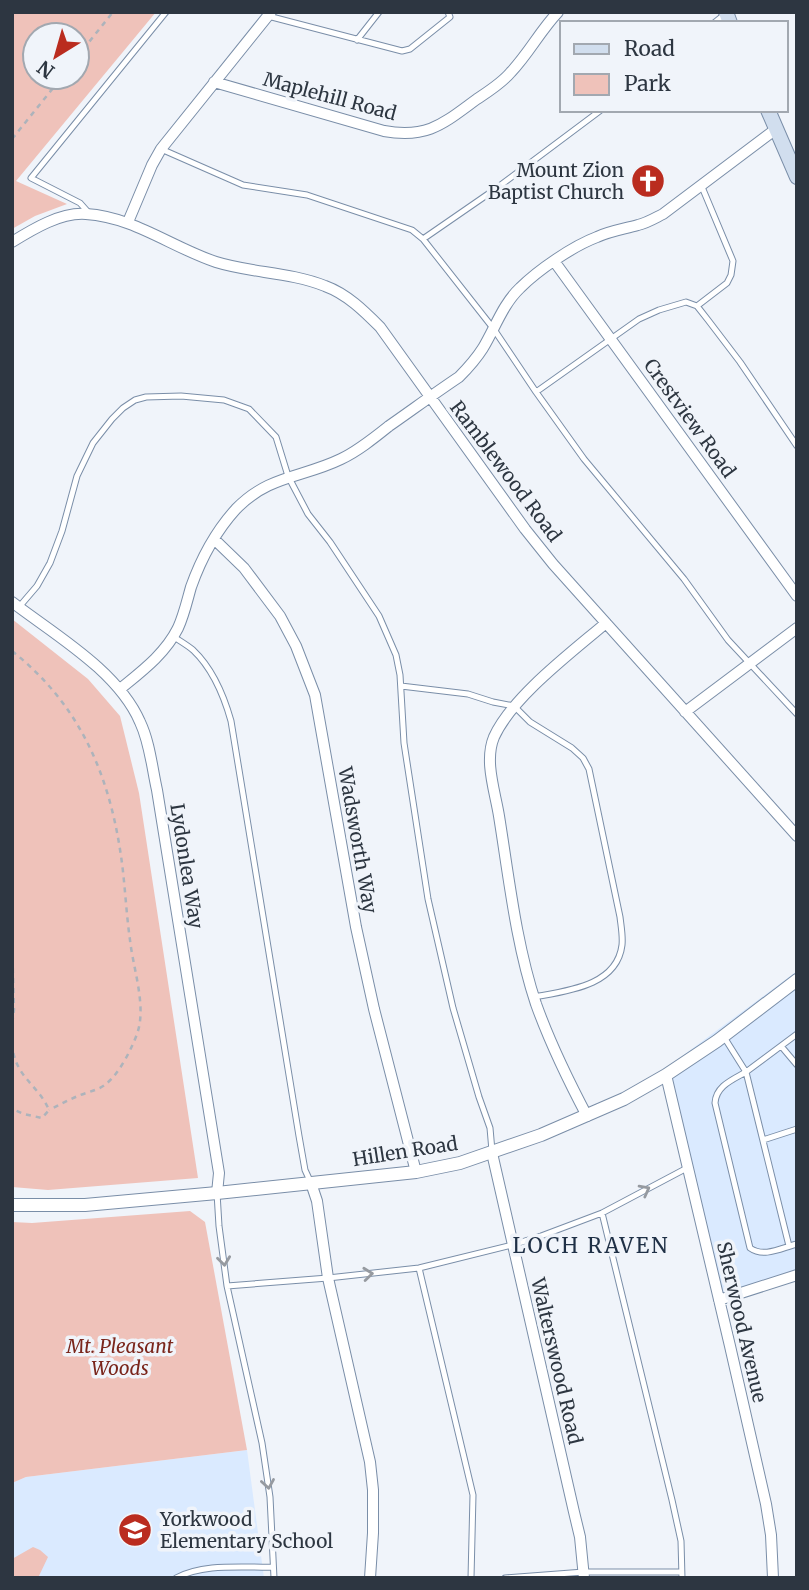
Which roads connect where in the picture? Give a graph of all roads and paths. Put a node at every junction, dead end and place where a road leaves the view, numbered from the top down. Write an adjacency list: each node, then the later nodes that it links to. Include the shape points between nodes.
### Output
1 (113, 12): 9 (path)
2 (166, 12): 20 (lane, via 31,178 80,203)
3 (379, 12): 10 (lane)
4 (448, 12): 10 (lane, via 450,16 402,51)
5 (542, 12): 8 (street)
6 (558, 12): 8 (street, Maplehill Road)
7 (270, 14): 10 (lane); 11 (street)
8 (547, 24): 11 (street, Maplehill Road, via 505,79 442,125 418,132 384,131)
9 (91, 40)
10 (357, 40)
11 (214, 82): 17 (street)
12 (51, 91): 16 (path)
13 (598, 112): 22 (lane)
14 (769, 112): 15 (main road)
15 (776, 129): 18 (main road); 19 (street)
16 (12, 139)
17 (161, 149): 21 (street); 22 (lane, via 243,185 307,195 412,230)
18 (797, 177)
19 (702, 187): 24 (street, via 663,214 598,236); 25 (lane, via 733,261 727,284)
20 (90, 214): 21 (street, Ramblewood Road); 23 (street, via 55,220)
21 (128, 222): 29 (street, Ramblewood Road, via 214,261 309,281 341,294 380,327)
22 (423, 239): 26 (lane)
23 (12, 242)
24 (554, 261): 26 (street, via 519,288); 27 (street, Crestview Road)
25 (697, 306): 27 (lane, via 686,302 659,310); 30 (lane)
26 (494, 328): 28 (lane); 29 (street, via 459,377)
27 (611, 338): 28 (lane); 33 (street, Crestview Road)
28 (536, 392): 39 (lane, via 584,459)
29 (429, 397): 31 (street, via 341,459); 35 (street, Ramblewood Road, via 525,529)
30 (797, 446)
31 (288, 477): 32 (street, via 250,497); 34 (lane, via 275,437 248,409 203,397 135,400 111,419 93,443 77,476 50,563 37,586); 40 (lane, via 308,514 379,616 396,656)
32 (214, 539): 37 (street); 64 (street, Wadsworth Way, via 244,568 280,616 315,695 359,939)
33 (797, 596)
34 (15, 604): 41 (street, Lydonlea Way)
35 (606, 623): 42 (street); 43 (street, Ramblewood Road)
36 (797, 628): 39 (street)
37 (173, 637): 41 (street); 65 (lane, via 204,662 231,721 301,1147)
38 (12, 650): 58 (path, via 65,705 100,768 120,847 140,1001 137,1035 114,1076 103,1086)
39 (751, 663): 43 (street); 44 (lane)
40 (401, 686): 42 (lane, via 468,694); 62 (lane, via 404,743 428,899 453,1008 490,1129)
41 (120, 689): 66 (street, Lydonlea Way, via 141,723 157,790 219,1173)
42 (514, 706): 48 (street, via 493,738 491,750 517,928); 48 (lane, via 530,722 572,748 589,769 622,942 613,966 592,984)
43 (685, 712): 45 (street, Ramblewood Road)
44 (797, 714)
45 (797, 836)
46 (12, 938): 49 (path)
47 (797, 980): 51 (street, Hillen Road)
48 (534, 997): 59 (street, via 561,1067)
49 (12, 1025)
50 (797, 1034): 53 (lane)
51 (724, 1036): 55 (lane); 56 (street, Hillen Road)
52 (12, 1043): 58 (path, via 19,1068)
53 (781, 1046): 54 (lane); 55 (lane)
54 (797, 1065)
55 (746, 1072): 61 (lane); 71 (lane, via 724,1084 715,1104 750,1248 766,1253)
56 (666, 1075): 59 (street, Hillen Road); 63 (street, Sherwood Avenue)
57 (12, 1109): 58 (path, via 42,1118)
58 (49, 1110)
59 (587, 1116): 62 (street, Hillen Road)
60 (797, 1129): 61 (lane)
61 (763, 1140): 71 (lane)
62 (492, 1153): 64 (street, Hillen Road); 70 (street, Walterswood Road)
63 (688, 1167): 68 (lane, one-way to 63); 76 (street, Sherwood Avenue)
64 (416, 1172): 65 (street, Hillen Road)
65 (311, 1183): 66 (street, Hillen Road); 74 (street)
66 (217, 1193): 67 (street, Hillen Road, via 85,1205); 75 (lane, one-way to 75)
67 (12, 1205)
68 (602, 1213): 70 (lane); 79 (lane, via 681,1541)
69 (797, 1244): 71 (lane)
70 (512, 1245): 72 (lane); 78 (street, Walterswood Road, via 575,1512)
71 (789, 1246)
72 (419, 1268): 74 (lane, one-way to 72); 83 (lane, via 472,1495)
73 (797, 1275): 76 (street)
74 (328, 1278): 75 (lane); 82 (street, via 370,1462)
75 (227, 1286): 77 (lane, one-way to 77, via 262,1443)
76 (719, 1300): 85 (street, Sherwood Avenue, via 766,1504)
77 (273, 1567): 80 (lane, via 216,1568); 81 (lane)
78 (584, 1575): 79 (lane); 84 (lane)
79 (681, 1575)
80 (176, 1578)
81 (274, 1578)
82 (370, 1578)
83 (471, 1578)
84 (505, 1578)
85 (773, 1578)

